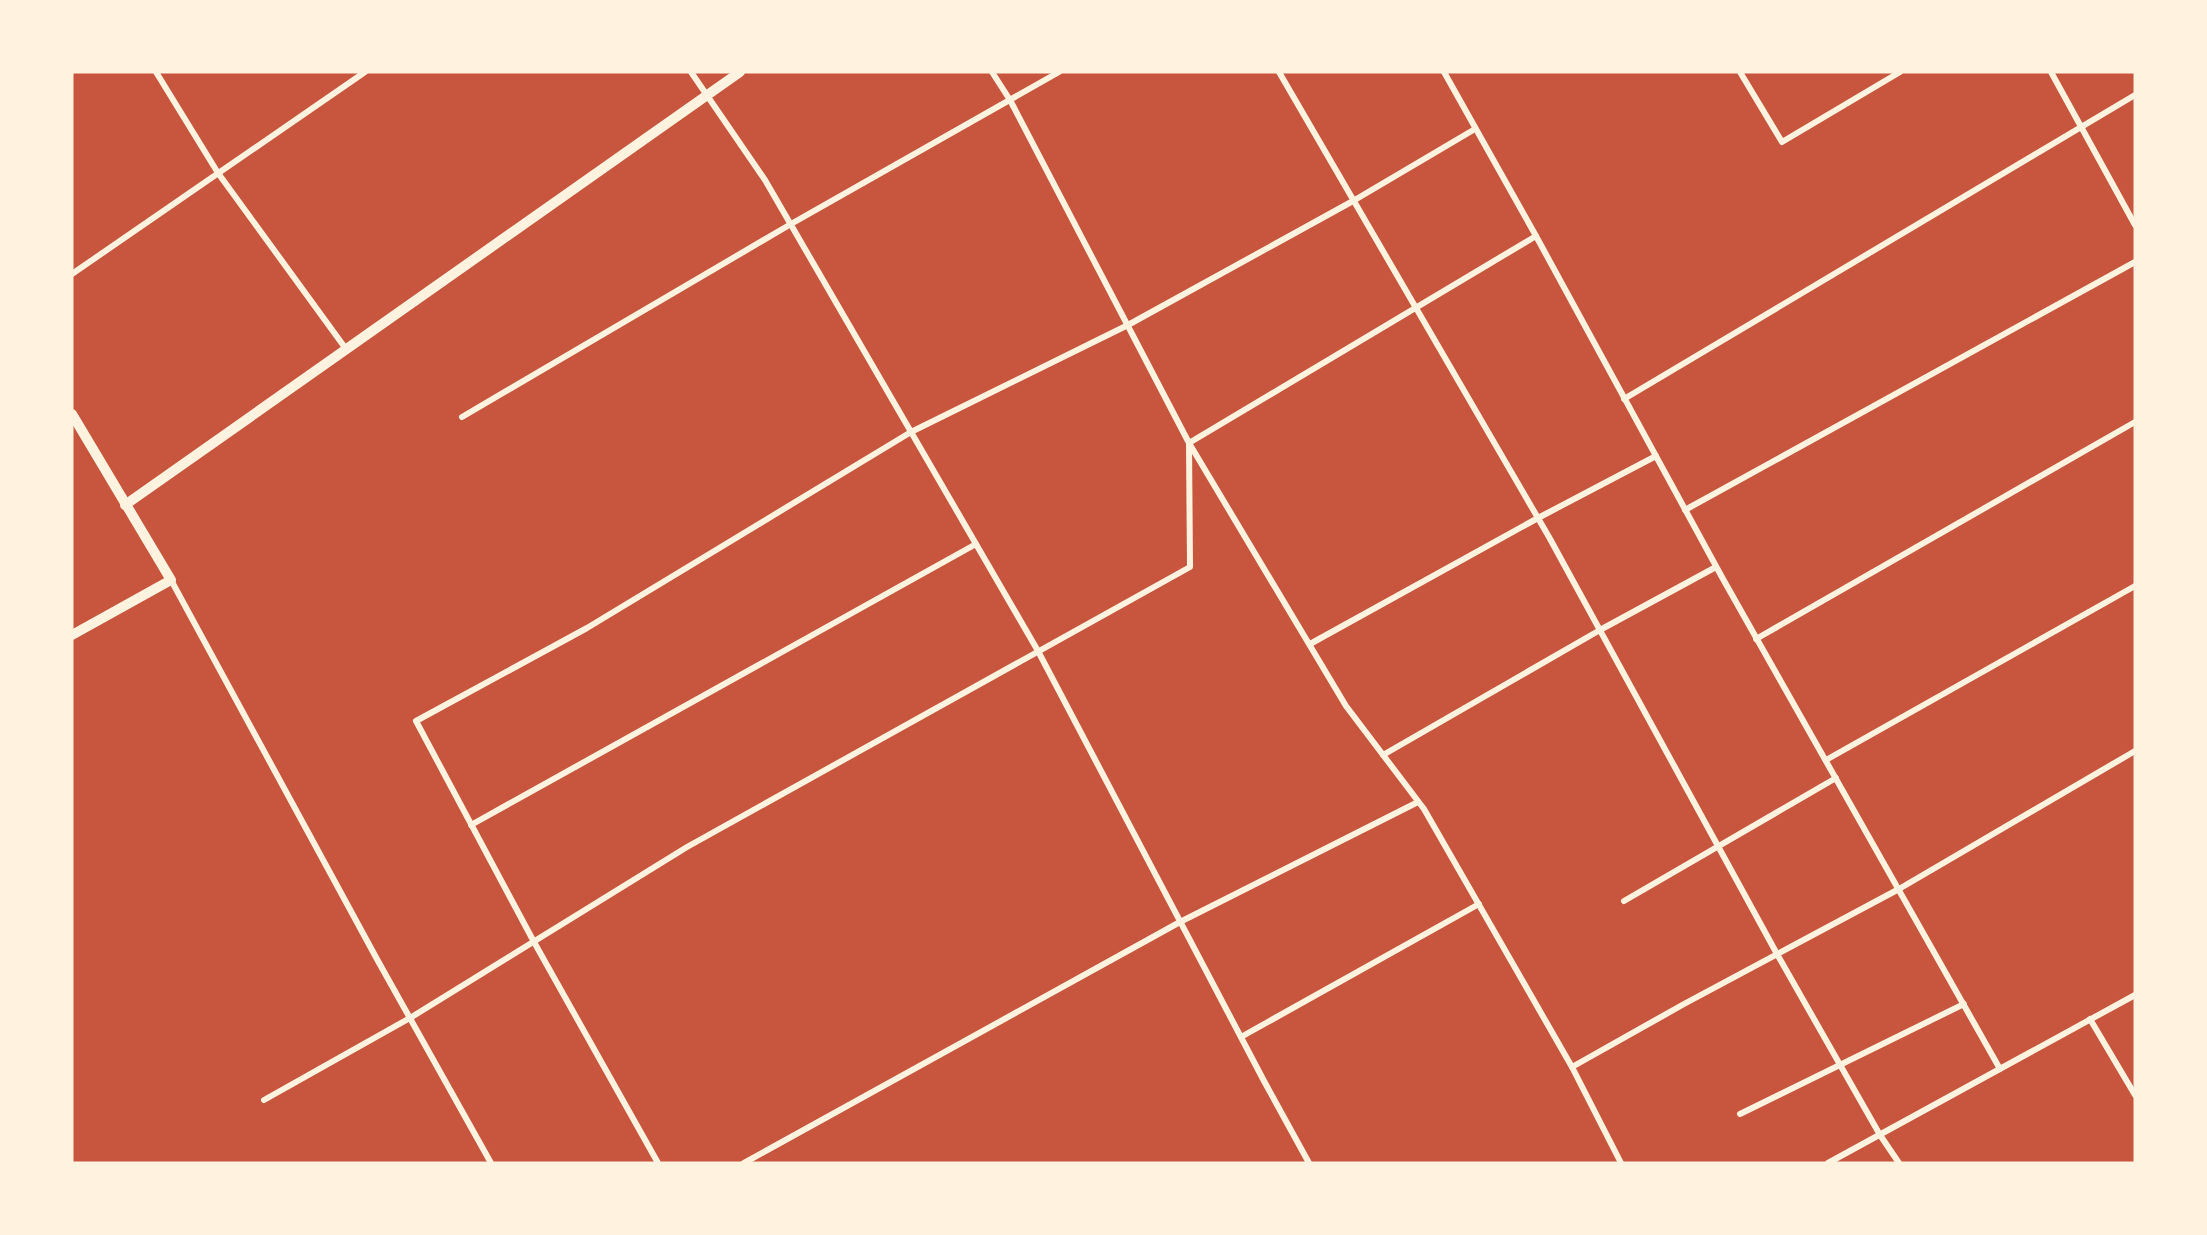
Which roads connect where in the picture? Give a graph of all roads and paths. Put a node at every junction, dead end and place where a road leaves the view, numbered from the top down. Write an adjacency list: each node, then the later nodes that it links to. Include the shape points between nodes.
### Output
1 (156, 72): 17 (street)
2 (365, 72): 17 (street)
3 (691, 72): 12 (street)
4 (740, 72): 12 (street)
5 (992, 72): 14 (street)
6 (1059, 72): 14 (street)
7 (1279, 72): 18 (street)
8 (1444, 72): 16 (street)
9 (1740, 72): 10 (street, via 1782,142)
10 (1900, 72)
11 (2051, 72): 15 (street)
12 (707, 95): 19 (street); 26 (street)
13 (2135, 95): 15 (street)
14 (1010, 100): 19 (street); 25 (street)
15 (2082, 126): 20 (street); 27 (street)
16 (1475, 129): 18 (street); 21 (street)
17 (218, 173): 23 (street); 26 (street)
18 (1353, 201): 24 (street); 25 (street)
19 (791, 224): 29 (street); 31 (street)
20 (2135, 225)
21 (1536, 236): 24 (street); 27 (street)
22 (2135, 262): 35 (street)
23 (72, 274)
24 (1415, 308): 32 (street); 36 (street)
25 (1128, 325): 31 (street); 32 (street)
26 (346, 349): 34 (street)
27 (1624, 399): 33 (street)
28 (72, 414): 34 (street)
29 (462, 417)
30 (2135, 422): 43 (street)
31 (911, 432): 37 (street); 51 (street, via 587,628 416,721)
32 (1189, 443): 44 (street); 45 (street, via 1190,567)
33 (1656, 456): 35 (street); 36 (street)
34 (125, 505): 39 (street)
35 (1685, 510): 38 (street)
36 (1538, 518): 41 (street); 44 (street)
37 (976, 543): 45 (street); 51 (street)
38 (1716, 567): 41 (street); 43 (street)
39 (171, 580): 42 (street); 61 (street)
40 (2135, 586): 48 (street)
41 (1600, 630): 47 (street); 52 (street)
42 (72, 635)
43 (1756, 639): 48 (street)
44 (1310, 644): 47 (street, via 1346,706)
45 (1038, 651): 56 (street); 57 (street, via 687,847)
46 (2135, 751): 53 (street)
47 (1383, 755): 50 (street)
48 (1826, 760): 49 (street)
49 (1836, 778): 52 (street); 53 (street)
50 (1419, 802): 55 (street); 56 (street)
51 (471, 825): 57 (street)
52 (1718, 845): 54 (street); 58 (street)
53 (1899, 889): 58 (street); 60 (street)
54 (1624, 900)
55 (1479, 904): 63 (street); 65 (street)
56 (1180, 922): 63 (street); 73 (street)
57 (534, 942): 61 (street); 72 (street)
58 (1777, 954): 64 (street); 65 (street)
59 (2135, 994): 62 (street)
60 (1964, 1004): 64 (street); 66 (street)
61 (410, 1018): 68 (street); 71 (street)
62 (2090, 1019): 66 (street); 67 (street)
63 (1240, 1037): 74 (street)
64 (1840, 1063): 69 (street); 70 (street)
65 (1572, 1067): 75 (street)
66 (2000, 1069): 70 (street)
67 (2135, 1095)
68 (264, 1100)
69 (1740, 1114)
70 (1880, 1135): 76 (street); 77 (street)
71 (491, 1163)
72 (658, 1163)
73 (744, 1163)
74 (1309, 1163)
75 (1621, 1163)
76 (1828, 1163)
77 (1899, 1163)

